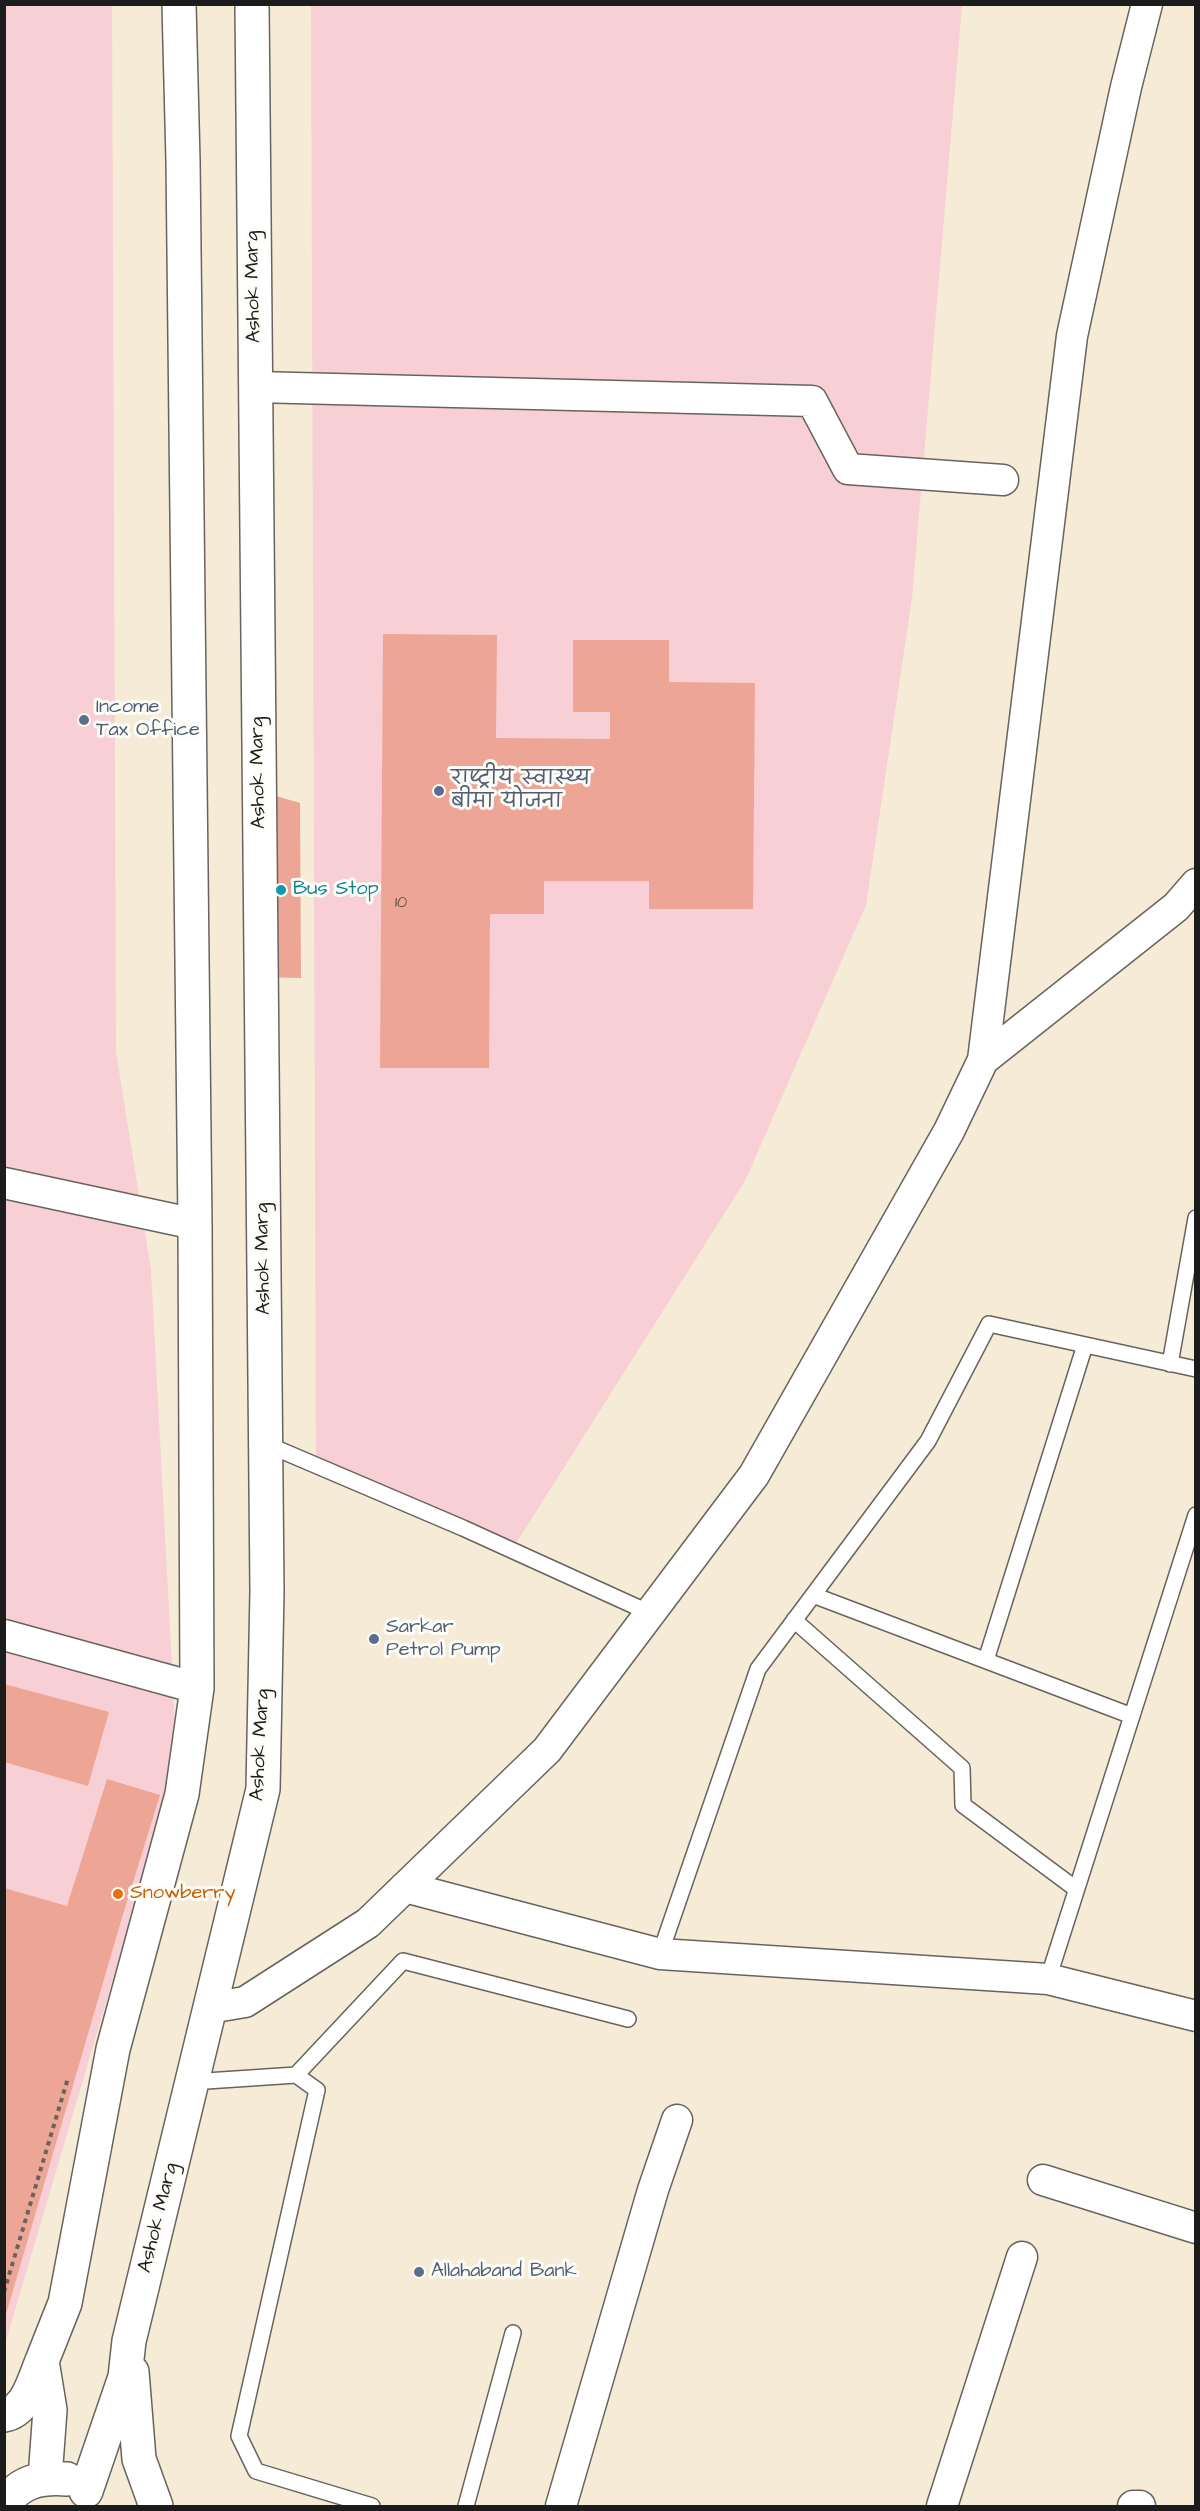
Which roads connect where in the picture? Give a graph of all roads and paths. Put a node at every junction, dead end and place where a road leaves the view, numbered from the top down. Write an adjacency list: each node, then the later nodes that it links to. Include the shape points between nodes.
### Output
1 (179, 4): 11 (main road)
2 (252, 4): 4 (main road, Ashok Marg)
3 (1147, 4): 8 (street, via 1072,336)
4 (255, 387): 5 (street, via 812,401 848,469); 15 (main road, Ashok Marg)
5 (1003, 480)
6 (1196, 884): 7 (street)
7 (1186, 908): 8 (street)
8 (983, 1060): 18 (street, via 949,1131 754,1475)
9 (4, 1183): 11 (street)
10 (1196, 1218): 13 (lane)
11 (195, 1224): 22 (main road)
12 (1085, 1345): 13 (lane); 17 (lane, via 989,1324 928,1441); 21 (lane)
13 (1170, 1364): 14 (lane)
14 (1196, 1369)
15 (266, 1444): 18 (lane); 28 (main road, Ashok Marg, via 263,1789)
16 (1196, 1515): 23 (lane)
17 (813, 1595): 19 (lane); 21 (lane)
18 (650, 1613): 24 (street, via 546,1750)
19 (794, 1620): 25 (lane, via 962,1768 963,1805); 26 (lane, via 758,1669)
20 (4, 1635): 22 (street)
21 (986, 1660): 23 (lane)
22 (197, 1688): 39 (main road, via 182,1794 113,2049 65,2303)
23 (1132, 1716): 25 (lane)
24 (405, 1887): 26 (street); 28 (street, via 368,1923 245,2002)
25 (1077, 1889): 27 (lane)
26 (660, 1954): 27 (street)
27 (1048, 1979): 29 (street)
28 (209, 2008): 32 (main road, Ashok Marg)
29 (1196, 2016)
30 (628, 2019): 31 (lane, via 403,1961)
31 (296, 2075): 32 (lane); 45 (lane, via 317,2090 239,2436 256,2471)
32 (190, 2082): 38 (main road, Ashok Marg)
33 (677, 2120): 47 (street)
34 (1042, 2180): 35 (street)
35 (1196, 2228)
36 (1022, 2257): 48 (street)
37 (513, 2332): 46 (lane)
38 (129, 2341): 42 (main road, Ashok Marg, via 125,2377); 44 (main road, via 139,2459)
39 (42, 2361): 40 (main road, via 24,2403); 41 (main road, via 50,2410)
40 (4, 2415)
41 (45, 2478): 42 (main road, via 67,2479); 43 (main road, via 19,2488)
42 (92, 2498)
43 (4, 2506)
44 (156, 2506)
45 (372, 2506)
46 (466, 2506)
47 (561, 2506)
48 (942, 2506)
49 (1133, 2506): 50 (street)
50 (1140, 2506)

